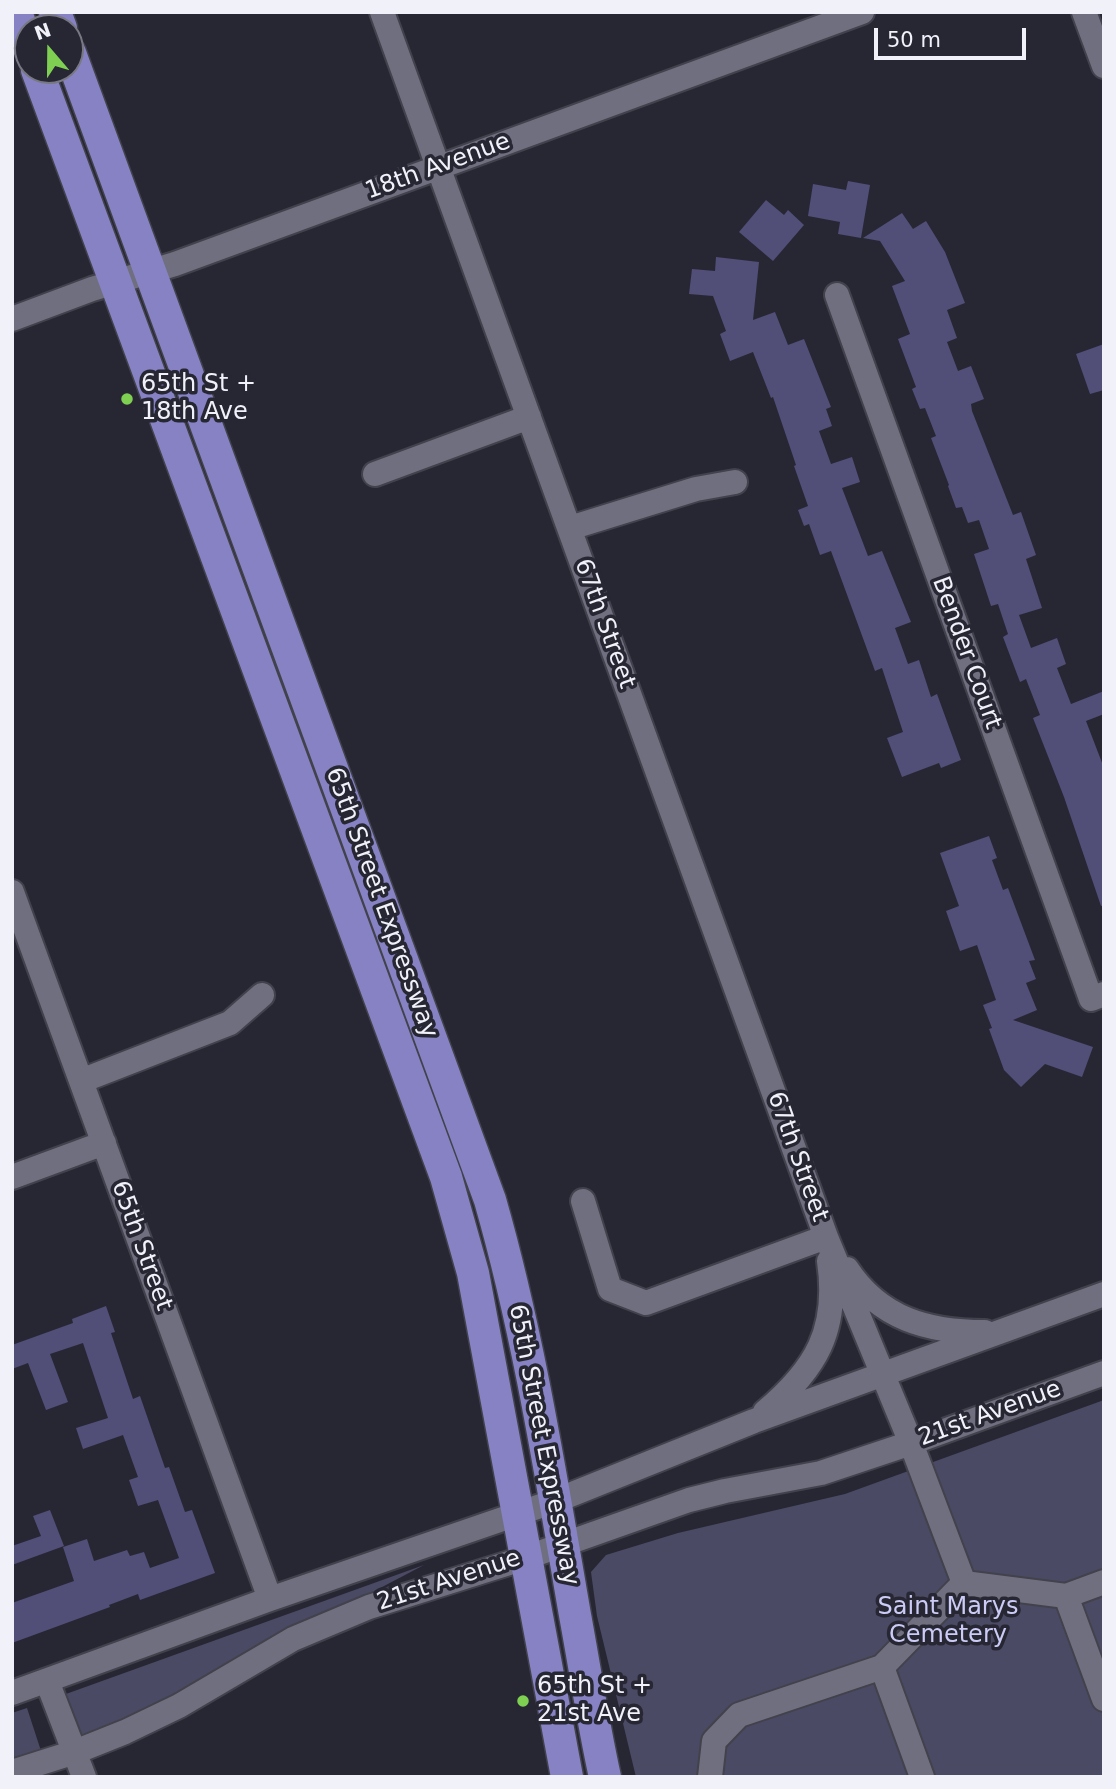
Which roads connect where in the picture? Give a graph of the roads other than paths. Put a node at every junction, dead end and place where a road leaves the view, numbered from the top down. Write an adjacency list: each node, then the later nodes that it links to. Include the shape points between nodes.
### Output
1 (382, 12): 7 (street, 67th Street)
2 (862, 12): 7 (street, 18th Avenue)
3 (1084, 12): 4 (street)
4 (1104, 66)
5 (42, 84): 9 (main road, 65th Street Expressway)
6 (82, 84): 8 (main road, 65th Street Expressway)
7 (439, 167): 8 (street, 18th Avenue); 12 (street, 67th Street)
8 (151, 271): 9 (street, 18th Avenue); 30 (main road, 65th Street Expressway, via 490,1200 508,1262)
9 (116, 283): 11 (street, 18th Avenue); 31 (main road, 65th Street Expressway, via 446,1177 473,1273)
10 (837, 295): 17 (street, Bender Court, via 1091,999)
11 (12, 319)
12 (530, 417): 13 (street); 15 (street, 67th Street)
13 (375, 474)
14 (736, 482): 15 (street, via 696,489)
15 (570, 528): 23 (street, 67th Street)
16 (12, 892): 19 (street, 65th Street)
17 (1104, 994)
18 (262, 995): 19 (street, via 230,1023)
19 (81, 1081): 20 (street, 65th Street)
20 (104, 1143): 21 (street); 37 (street, 65th Street)
21 (12, 1177)
22 (583, 1201): 23 (street, via 610,1289 646,1303)
23 (826, 1237): 25 (street, 67th Street, via 853,1278 910,1322 957,1332); 27 (street, 67th Street); 28 (street, 67th Street, via 832,1281 824,1338 800,1379)
24 (1104, 1294): 25 (street, 21st Avenue)
25 (1000, 1332): 27 (street, 21st Avenue)
26 (1104, 1373): 29 (street, 21st Avenue)
27 (883, 1374): 28 (street, 21st Avenue); 29 (street, 67th Street)
28 (754, 1421): 30 (street, 21st Avenue)
29 (911, 1443): 32 (street, 21st Avenue, via 821,1473 690,1500); 35 (street, 67th Street)
30 (555, 1501): 31 (street, 21st Avenue); 32 (main road, 65th Street Expressway)
31 (517, 1514): 33 (main road, 65th Street Expressway); 37 (street, 21st Avenue)
32 (562, 1543): 33 (street, 21st Avenue); 46 (main road, 65th Street Expressway)
33 (525, 1558): 42 (street, 21st Avenue, via 369,1606 293,1639 179,1706); 45 (main road, 65th Street Expressway)
34 (1104, 1582): 36 (street)
35 (964, 1583): 36 (street); 38 (street)
36 (1066, 1596): 41 (street)
37 (270, 1599): 39 (street, 21st Avenue)
38 (882, 1667): 47 (street, via 739,1715 714,1741); 48 (street)
39 (47, 1681): 40 (street, 21st Avenue); 42 (street)
40 (12, 1693)
41 (1104, 1699)
42 (75, 1752): 43 (street, 21st Avenue); 44 (street)
43 (12, 1772)
44 (84, 1777)
45 (566, 1777)
46 (606, 1777)
47 (710, 1777)
48 (922, 1777)

